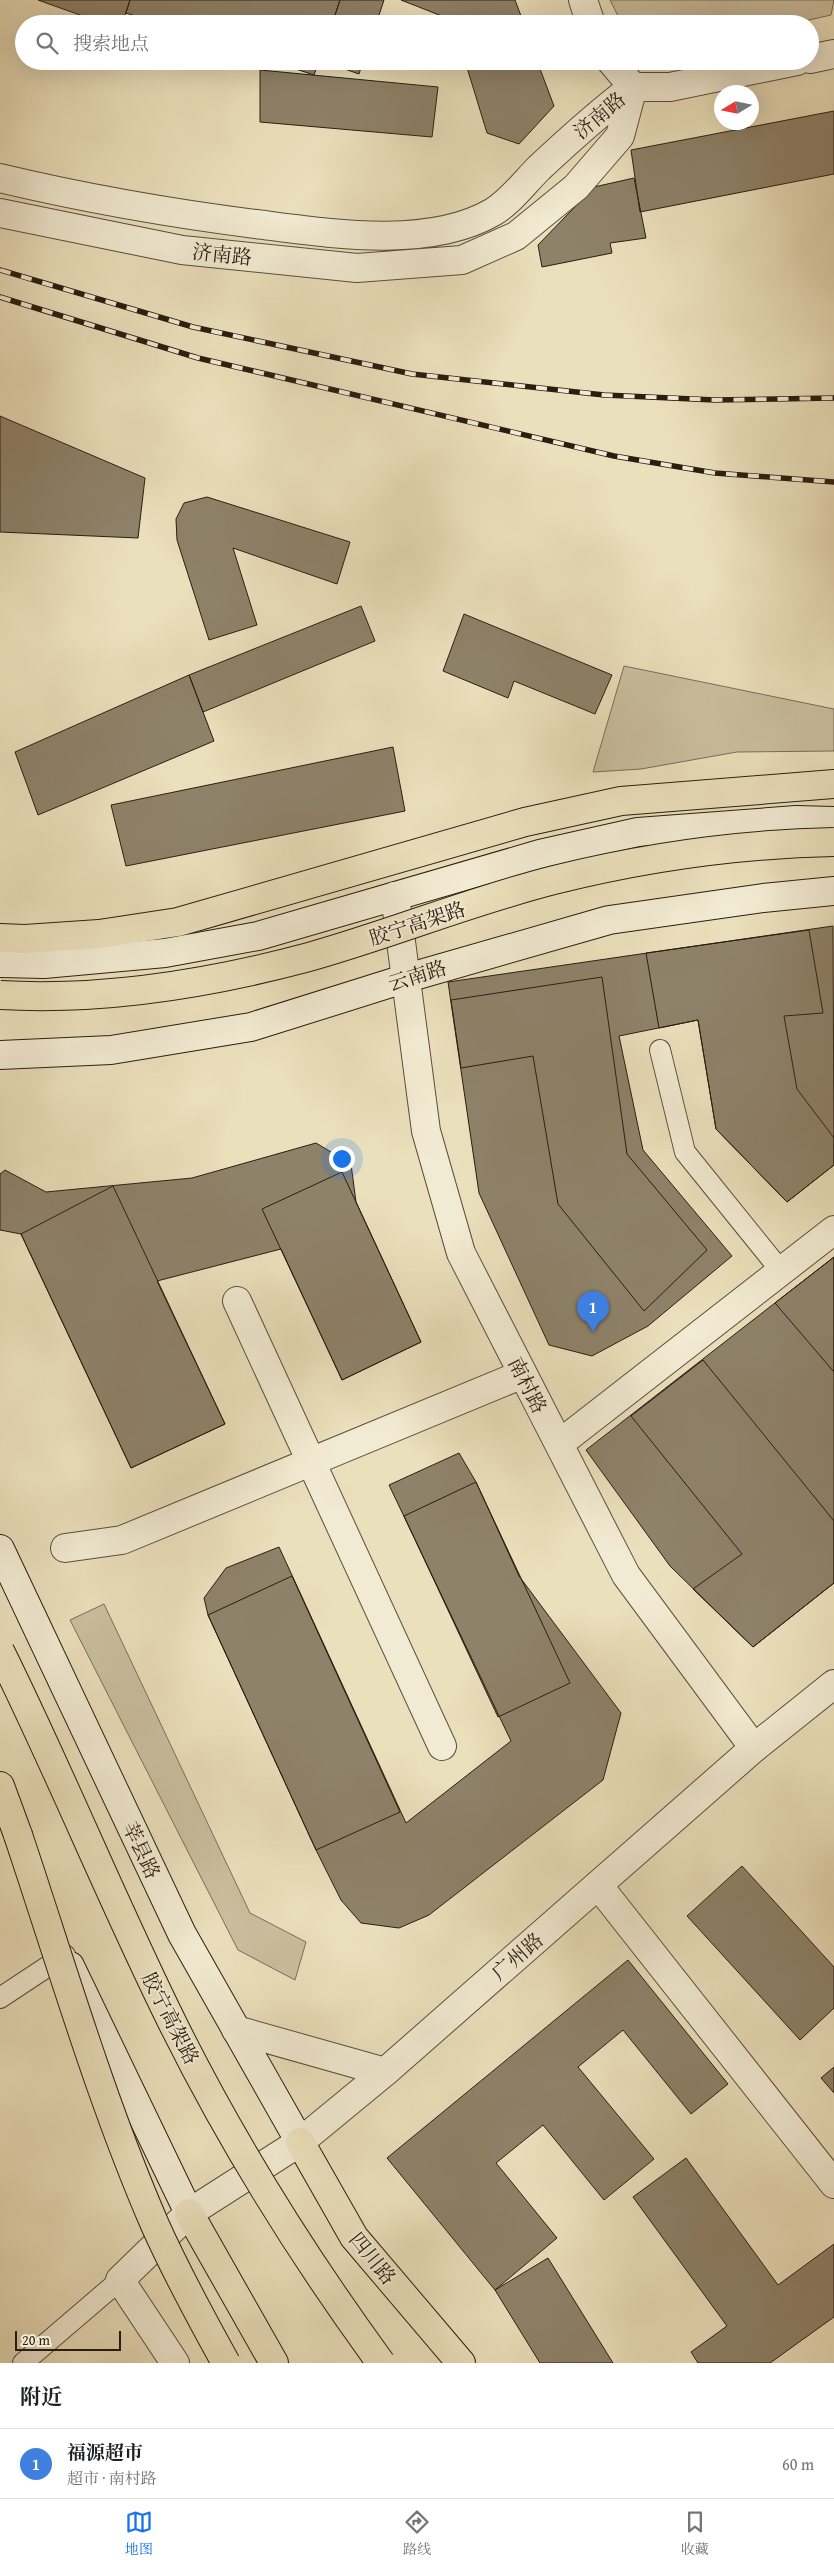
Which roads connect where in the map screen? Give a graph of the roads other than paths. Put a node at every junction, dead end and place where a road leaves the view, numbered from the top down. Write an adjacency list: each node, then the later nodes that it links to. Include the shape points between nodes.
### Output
1 (583, 0): 2 (street)
2 (588, 15)
3 (834, 54): 4 (street)
4 (819, 57)
5 (619, 70): 7 (street)
6 (753, 70): 7 (street, via 670,87)
7 (633, 87): 8 (street, 济南路, via 590,120 494,212 458,228 355,236 188,216); 9 (street, 济南路, via 620,136 576,187 516,236 462,260 357,268 172,248)
8 (0, 178)
9 (0, 213)
10 (834, 784): 15 (main road, via 621,801 526,822 178,922 99,934)
11 (834, 821): 14 (street, via 796,820 638,832 540,854)
12 (834, 842): 18 (main road, 胶宁高架路, bridge, via 720,849 616,866 553,881 309,957 186,984 79,997)
13 (834, 891): 17 (street, 云南路, via 610,920)
14 (395, 896): 16 (street, via 258,936 164,952 44,964); 17 (street, 南村路)
15 (0, 938)
16 (0, 963)
17 (407, 978): 20 (street, 云南路, via 251,1027 111,1050); 24 (street, 南村路, via 426,1131 458,1244)
18 (0, 995)
19 (660, 1050): 22 (lane, via 685,1152)
20 (0, 1055)
21 (834, 1230): 22 (street)
22 (781, 1271): 25 (street)
23 (237, 1301): 26 (street)
24 (523, 1374): 25 (street, 南村路); 26 (street)
25 (559, 1444): 32 (street, 南村路, via 626,1575)
26 (311, 1462): 27 (street, via 122,1540); 31 (street)
27 (65, 1548)
28 (0, 1549): 38 (street, 莘县路, via 182,1934)
29 (0, 1651): 48 (main road, 胶宁高架路, bridge, via 191,2058 267,2194)
30 (834, 1684): 32 (street, 广州路)
31 (442, 1746)
32 (754, 1748): 35 (street, 广州路)
33 (0, 1786): 46 (main road, bridge, via 83,2038 129,2161 174,2264)
34 (0, 1815): 36 (street)
35 (598, 1885): 39 (street, 广州路); 41 (street)
36 (65, 1955): 37 (lane); 42 (street)
37 (0, 1998)
38 (236, 2030): 39 (street); 40 (street, 莘县路)
39 (385, 2072): 40 (street, 广州路)
40 (300, 2142): 42 (street, 广州路); 49 (main road, 四川路, via 354,2237)
41 (834, 2184)
42 (189, 2213): 43 (street, 广州路); 47 (main road)
43 (120, 2280): 44 (lane); 45 (street)
44 (23, 2363)
45 (175, 2363)
46 (226, 2363)
47 (274, 2363)
48 (381, 2363)
49 (462, 2363)

